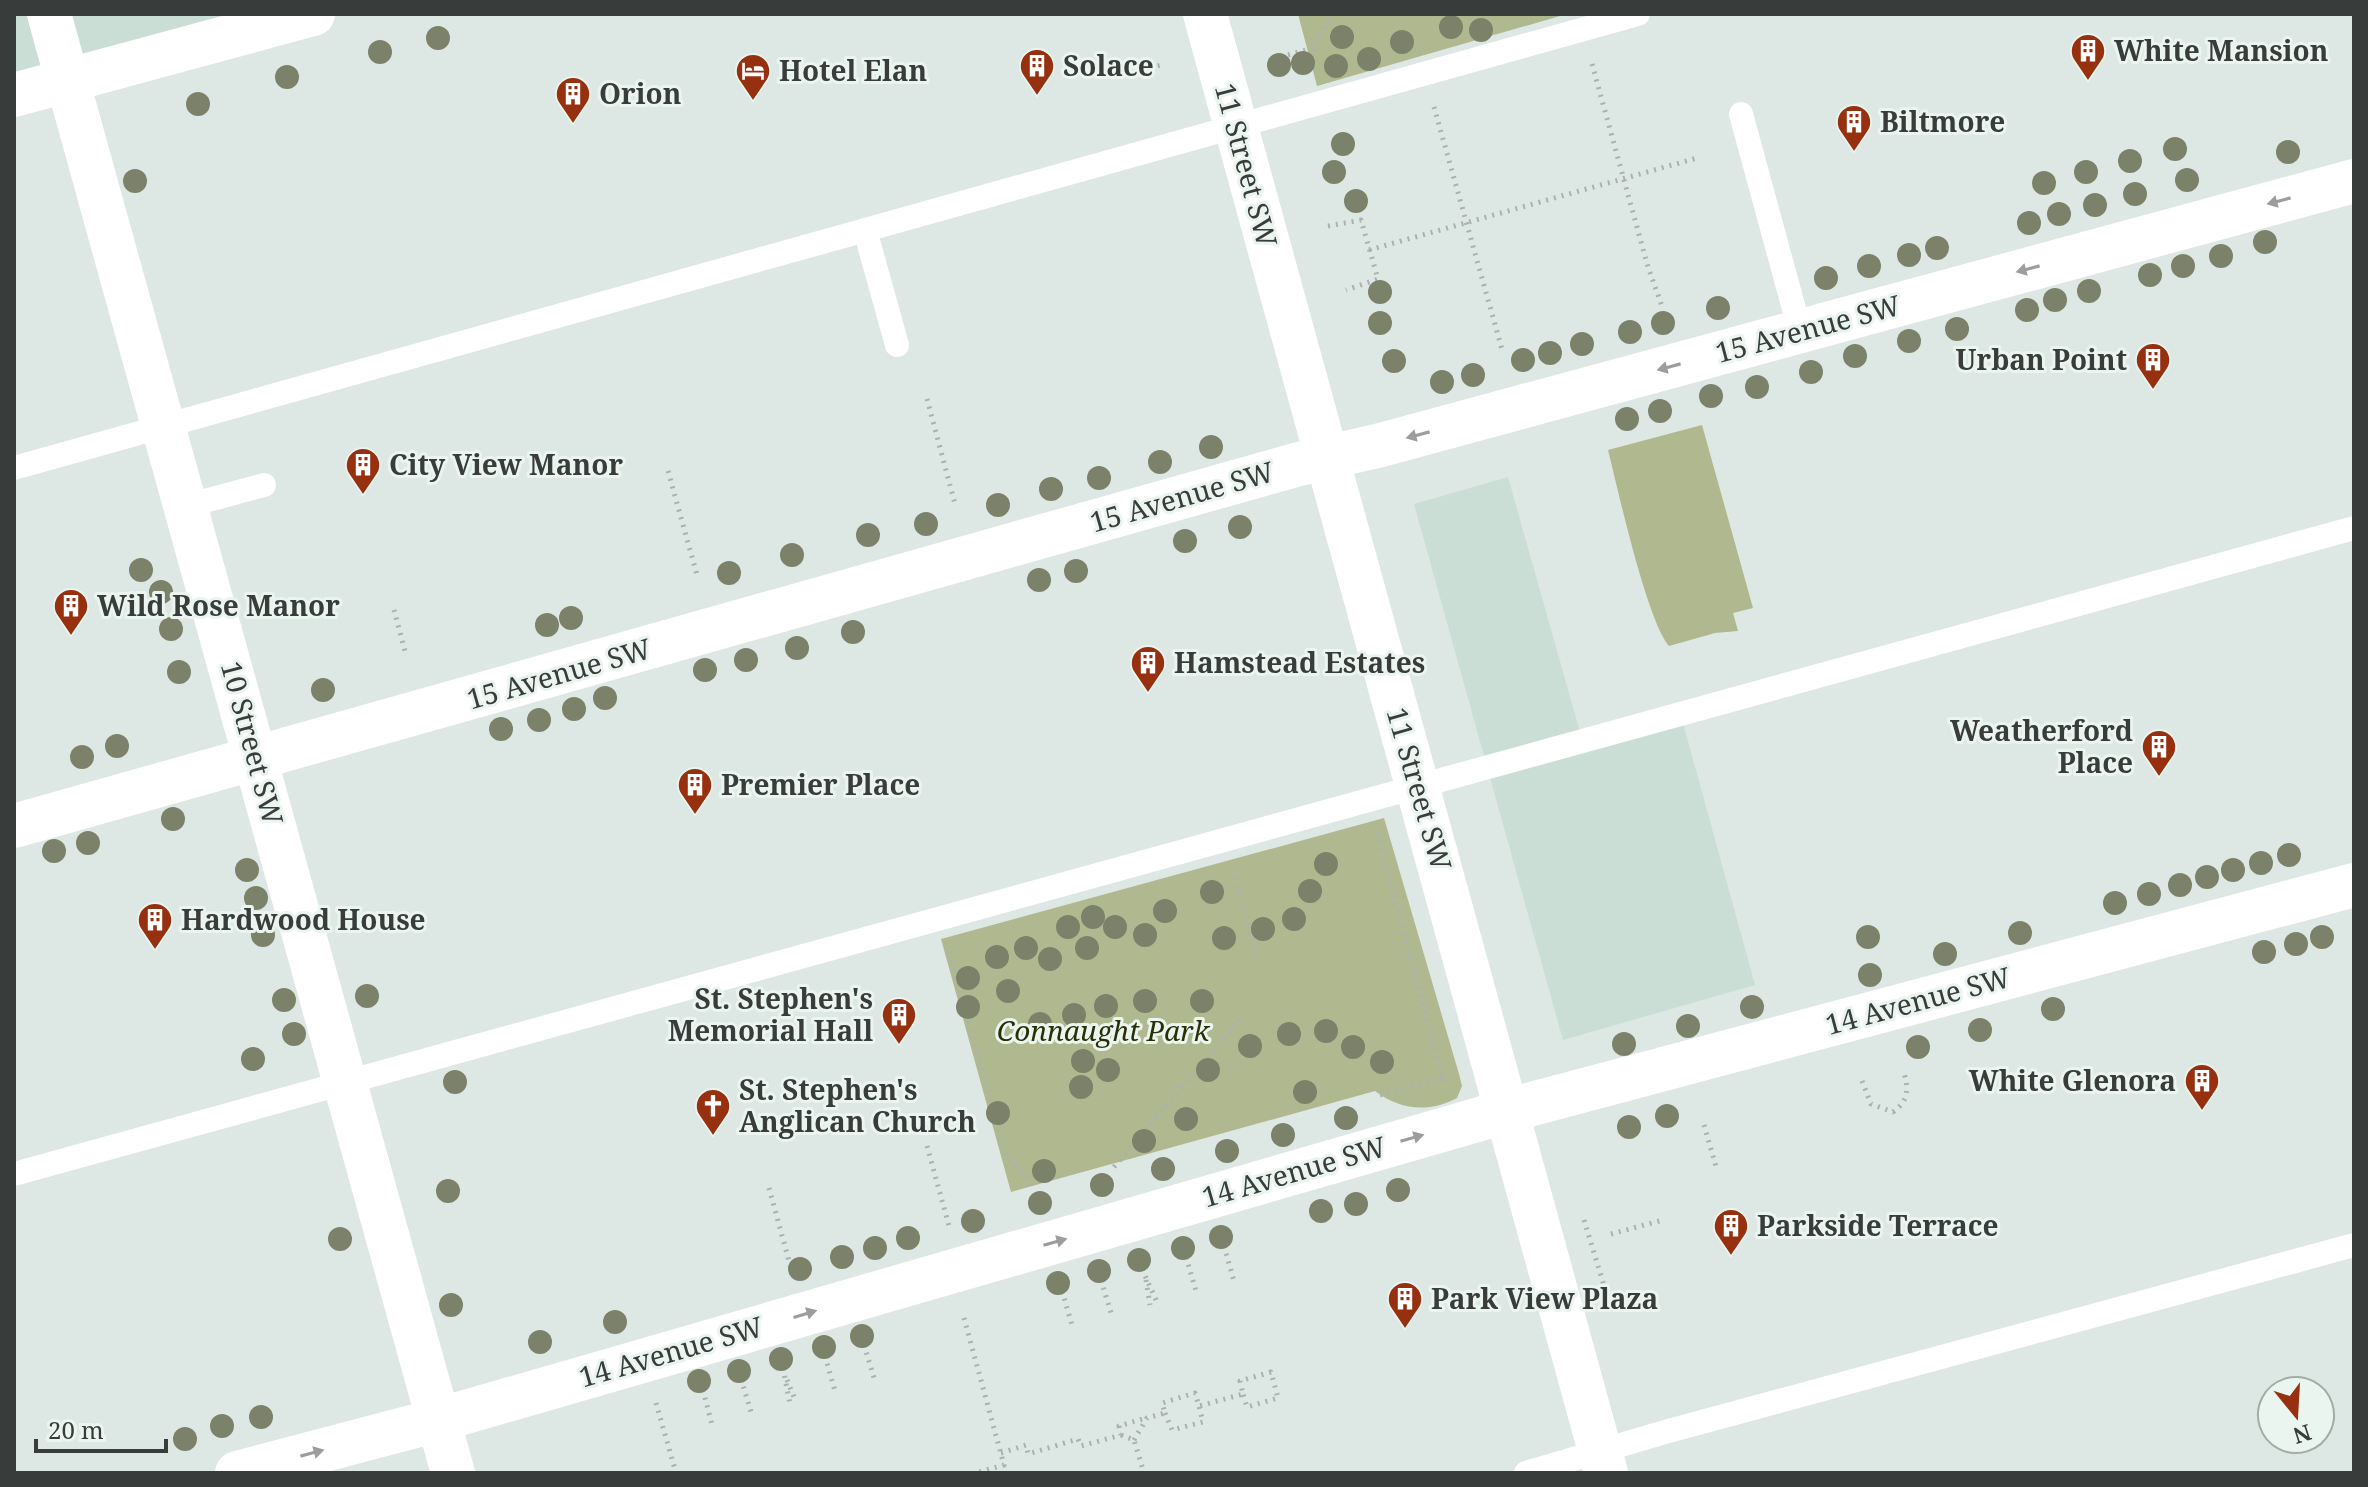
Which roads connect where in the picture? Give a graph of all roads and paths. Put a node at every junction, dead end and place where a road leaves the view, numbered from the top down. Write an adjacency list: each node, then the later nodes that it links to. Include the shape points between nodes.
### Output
1 (49, 14): 10 (street, 10 Street SW)
2 (313, 14): 10 (street)
3 (1205, 14): 14 (street, 11 Street SW)
4 (1333, 14): 6 (path, via 1313,48)
5 (1638, 14): 14 (lane)
6 (1288, 55)
7 (1592, 64): 16 (path)
8 (1161, 65): 9 (path)
9 (1150, 68)
10 (69, 80): 11 (street); 28 (street, 10 Street SW)
11 (14, 95)
12 (1434, 107): 18 (path)
13 (1741, 114): 24 (lane)
14 (1236, 126): 20 (lane); 29 (street, 11 Street SW)
15 (1697, 158): 16 (path)
16 (1623, 179): 18 (path); 23 (path)
17 (2354, 181): 24 (street, 15 Avenue SW, one-way to 24)
18 (1466, 223): 21 (path); 26 (path)
19 (1328, 226): 21 (path, via 1361,220)
20 (865, 230): 25 (lane); 28 (lane)
21 (1369, 250): 22 (path, via 1378,279)
22 (1346, 290)
23 (1663, 309)
24 (1800, 331): 29 (street, 15 Avenue SW, one-way to 29)
25 (897, 345)
26 (1503, 353)
27 (927, 399): 33 (path)
28 (164, 426): 30 (lane); 34 (street, 10 Street SW)
29 (1327, 457): 39 (street, 15 Avenue SW); 40 (street, 11 Street SW)
30 (14, 468)
31 (668, 471): 36 (path)
32 (264, 485): 34 (lane)
33 (955, 504)
34 (186, 506): 39 (street, 10 Street SW)
35 (2354, 528): 40 (lane)
36 (697, 575)
37 (394, 610): 38 (path)
38 (406, 655)
39 (256, 760): 42 (street, 15 Avenue SW); 51 (street, 10 Street SW)
40 (1419, 786): 51 (lane); 54 (street, 11 Street SW)
41 (1377, 820): 49 (path, via 1376,841)
42 (14, 826)
43 (1243, 862): 46 (path, via 1232,865)
44 (2354, 885): 54 (street, 14 Avenue SW)
45 (948, 943): 63 (path, via 1004,1151)
46 (1257, 958)
47 (1243, 1016): 59 (path)
48 (1903, 1070): 55 (path, via 1908,1091)
49 (1443, 1078): 52 (path); 53 (path)
50 (1862, 1081): 55 (path, via 1871,1104)
51 (345, 1082): 61 (lane); 96 (street, 10 Street SW)
52 (1445, 1087)
53 (1380, 1095)
54 (1509, 1111): 96 (street, 14 Avenue SW, one-way to 54); 101 (street, 11 Street SW)
55 (1893, 1112): 56 (path)
56 (1895, 1120)
57 (1704, 1125): 60 (path)
58 (927, 1146): 66 (path)
59 (1114, 1167)
60 (1717, 1170)
61 (14, 1174)
62 (769, 1188): 74 (path)
63 (1030, 1190)
64 (1663, 1220): 65 (path)
65 (1611, 1234)
66 (953, 1240)
67 (2354, 1245): 101 (lane)
68 (1224, 1246): 73 (path)
69 (1186, 1257): 76 (path)
70 (1142, 1269): 72 (path)
71 (1101, 1280): 79 (path)
72 (1146, 1280): 77 (path); 78 (path)
73 (1234, 1281)
74 (795, 1284)
75 (1062, 1291): 81 (path)
76 (1196, 1291)
77 (1157, 1302)
78 (1150, 1305)
79 (1112, 1316)
80 (964, 1318): 100 (path)
81 (1072, 1325)
82 (864, 1345): 86 (path)
83 (825, 1356): 88 (path)
84 (783, 1368): 91 (path)
85 (741, 1379): 94 (path)
86 (875, 1381)
87 (703, 1390): 97 (path)
88 (835, 1391)
89 (1243, 1394): 89 (path, via 1240,1381 1271,1372 1278,1398 1247,1407); 92 (path)
90 (656, 1403): 104 (path)
91 (793, 1403)
92 (1199, 1406): 93 (path, via 1195,1393 1162,1403); 93 (path, via 1203,1422 1172,1430)
93 (1165, 1413): 95 (path)
94 (752, 1415)
95 (1147, 1418): 98 (path, via 1119,1426); 99 (path)
96 (438, 1420): 102 (street, 14 Avenue SW, one-way to 96); 103 (street, 10 Street SW)
97 (712, 1425)
98 (1121, 1435): 99 (path); 100 (path, via 1081,1446 1078,1439 1028,1454 1026,1445)
99 (1134, 1440): 106 (path)
100 (1001, 1453): 105 (path, via 1004,1465)
101 (1603, 1462): 107 (lane)
102 (237, 1473)
103 (453, 1473)
104 (676, 1473)
105 (975, 1473)
106 (1144, 1473)
107 (1526, 1473)

